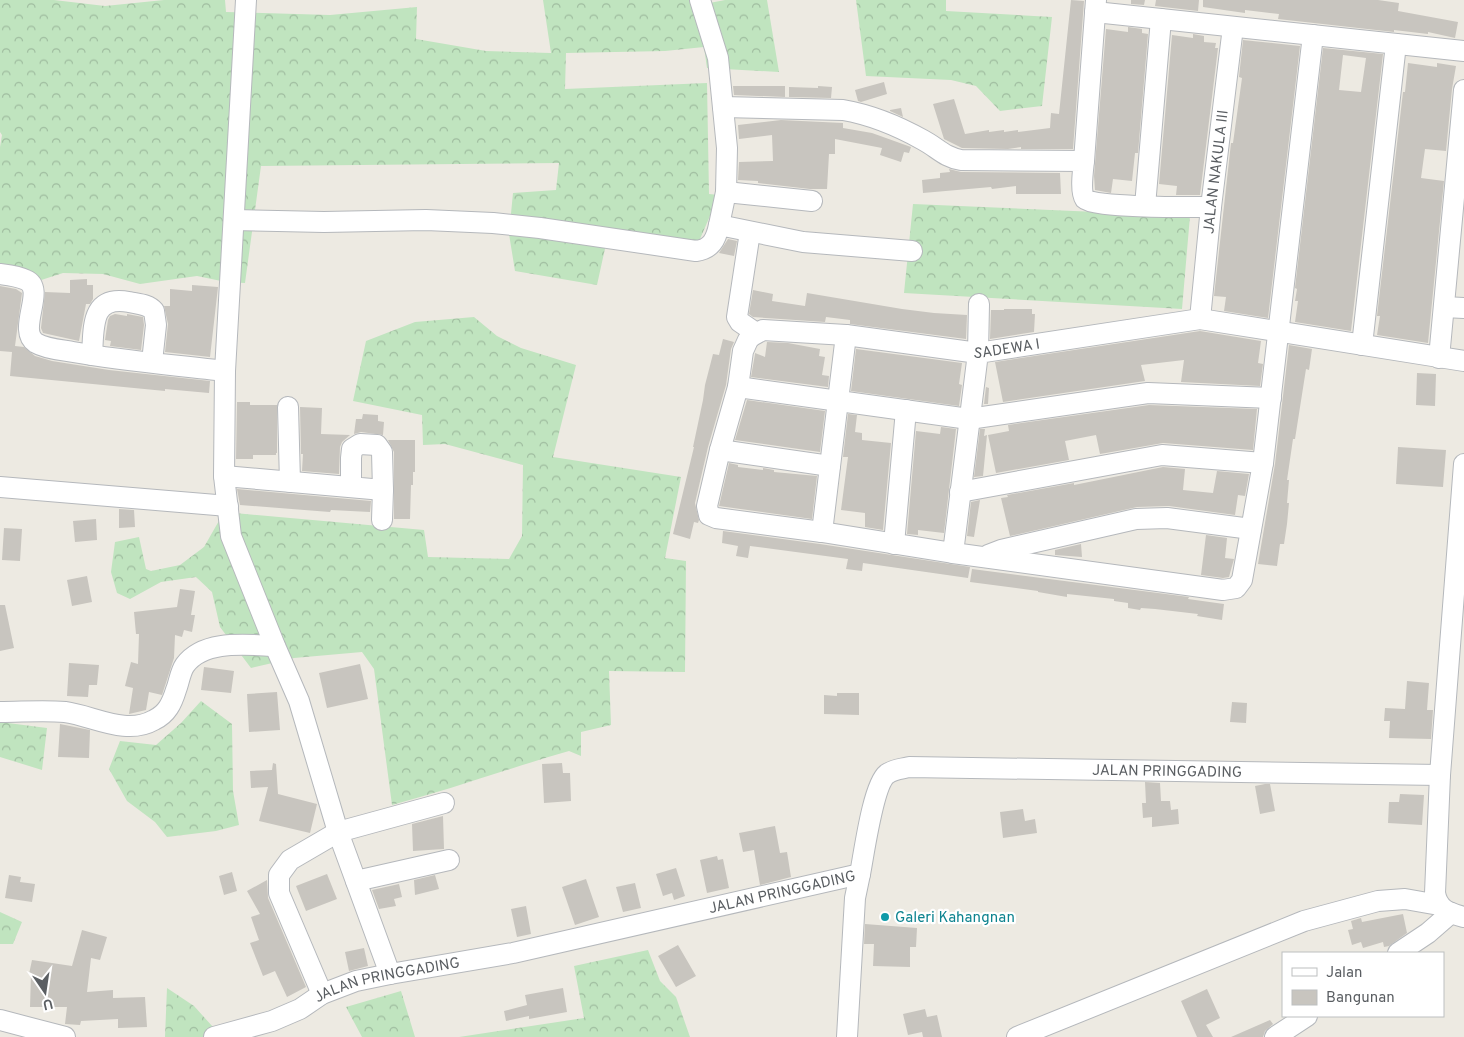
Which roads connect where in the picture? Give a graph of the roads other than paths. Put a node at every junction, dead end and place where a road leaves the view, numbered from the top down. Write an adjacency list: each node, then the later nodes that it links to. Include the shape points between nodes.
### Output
1 (246, 0): 16 (street)
2 (700, 0): 10 (street, via 718,58)
3 (1096, 6): 4 (street); 11 (street)
4 (1161, 19): 5 (street); 14 (street)
5 (1233, 27): 6 (street); 15 (street, JALAN NAKULA III)
6 (1313, 35): 7 (street); 25 (street)
7 (1396, 44): 8 (street); 28 (street)
8 (1464, 51)
9 (1464, 90): 22 (street)
10 (723, 107): 11 (street, via 860,113 897,126 949,158 961,160); 12 (street, via 727,148)
11 (1084, 161): 14 (street, via 1082,190 1090,202)
12 (726, 192): 13 (street); 17 (street)
13 (812, 201)
14 (1145, 206): 15 (street)
15 (1211, 208): 24 (street, JALAN NAKULA III)
16 (234, 220): 17 (street, via 492,223 696,251 710,247); 34 (street)
17 (719, 226): 18 (street)
18 (750, 232): 19 (street, via 804,242); 26 (street, via 737,317)
19 (912, 251)
20 (0, 274): 30 (street, via 26,280 31,285 33,299 29,328 37,344)
21 (979, 304): 29 (street)
22 (1444, 307): 23 (street); 31 (street)
23 (1464, 308)
24 (1200, 319): 25 (street, SADEWA I); 29 (street, SADEWA I)
25 (1280, 331): 28 (street, SADEWA I); 36 (street)
26 (756, 333): 27 (street, SADEWA I, via 772,330); 35 (street, via 743,351)
27 (846, 336): 29 (street, SADEWA I); 37 (street)
28 (1362, 344): 31 (street, SADEWA I)
29 (978, 353): 40 (street)
30 (92, 355): 33 (street); 33 (street, via 98,311 107,303 124,302 149,306 154,311 156,325)
31 (1439, 358): 32 (street, SADEWA I)
32 (1464, 361)
33 (152, 362): 34 (street)
34 (225, 371): 45 (street)
35 (738, 387): 37 (street); 41 (street)
36 (1271, 398): 40 (street, via 1148,393); 42 (street)
37 (838, 401): 39 (street); 44 (street)
38 (288, 407): 46 (street)
39 (906, 410): 40 (street); 55 (street)
40 (969, 420): 50 (street)
41 (720, 450): 44 (street); 54 (street, via 707,506 711,517)
42 (1263, 463): 50 (street, via 1162,455); 53 (street)
43 (1464, 464): 58 (street)
44 (830, 466): 54 (street)
45 (224, 476): 46 (street); 51 (street)
46 (290, 482): 47 (street)
47 (351, 487): 49 (street); 49 (street, via 352,449 360,444 374,444 382,452)
48 (0, 488): 51 (street)
49 (383, 490): 52 (street)
50 (960, 492): 56 (street)
51 (228, 506): 59 (street, via 231,536)
52 (382, 520)
53 (1250, 529): 57 (street, via 1167,518 1136,519); 57 (street, via 1242,580 1231,590)
54 (822, 532): 55 (street)
55 (894, 544): 56 (street)
56 (953, 553): 57 (street)
57 (983, 557)
58 (1460, 572): 60 (street)
59 (275, 646): 61 (street, via 221,647 192,656 183,667 173,701 166,712 138,726 122,726 65,712); 64 (street, via 299,701)
60 (1455, 696): 62 (street)
61 (0, 712)
62 (1440, 775): 66 (street, JALAN PRINGGADING, via 902,768 883,778 875,797); 68 (street, via 1435,893)
63 (444, 803): 64 (street)
64 (338, 832): 67 (street); 71 (street, via 290,860 278,881 279,893)
65 (449, 860): 67 (street)
66 (860, 874): 70 (street, JALAN PRINGGADING, via 513,954); 77 (street, via 855,898)
67 (356, 881): 70 (street)
68 (1451, 912): 69 (street); 78 (street, via 1405,899 1378,901 1304,921)
69 (1400, 952)
70 (390, 974): 71 (street, JALAN PRINGGADING, via 356,981)
71 (322, 994): 76 (street, JALAN PRINGGADING, via 272,1021)
72 (1305, 1017): 79 (street)
73 (0, 1020): 74 (street)
74 (20, 1031): 75 (street)
75 (65, 1037)
76 (214, 1037)
77 (847, 1037)
78 (1017, 1037)
79 (1275, 1037)

